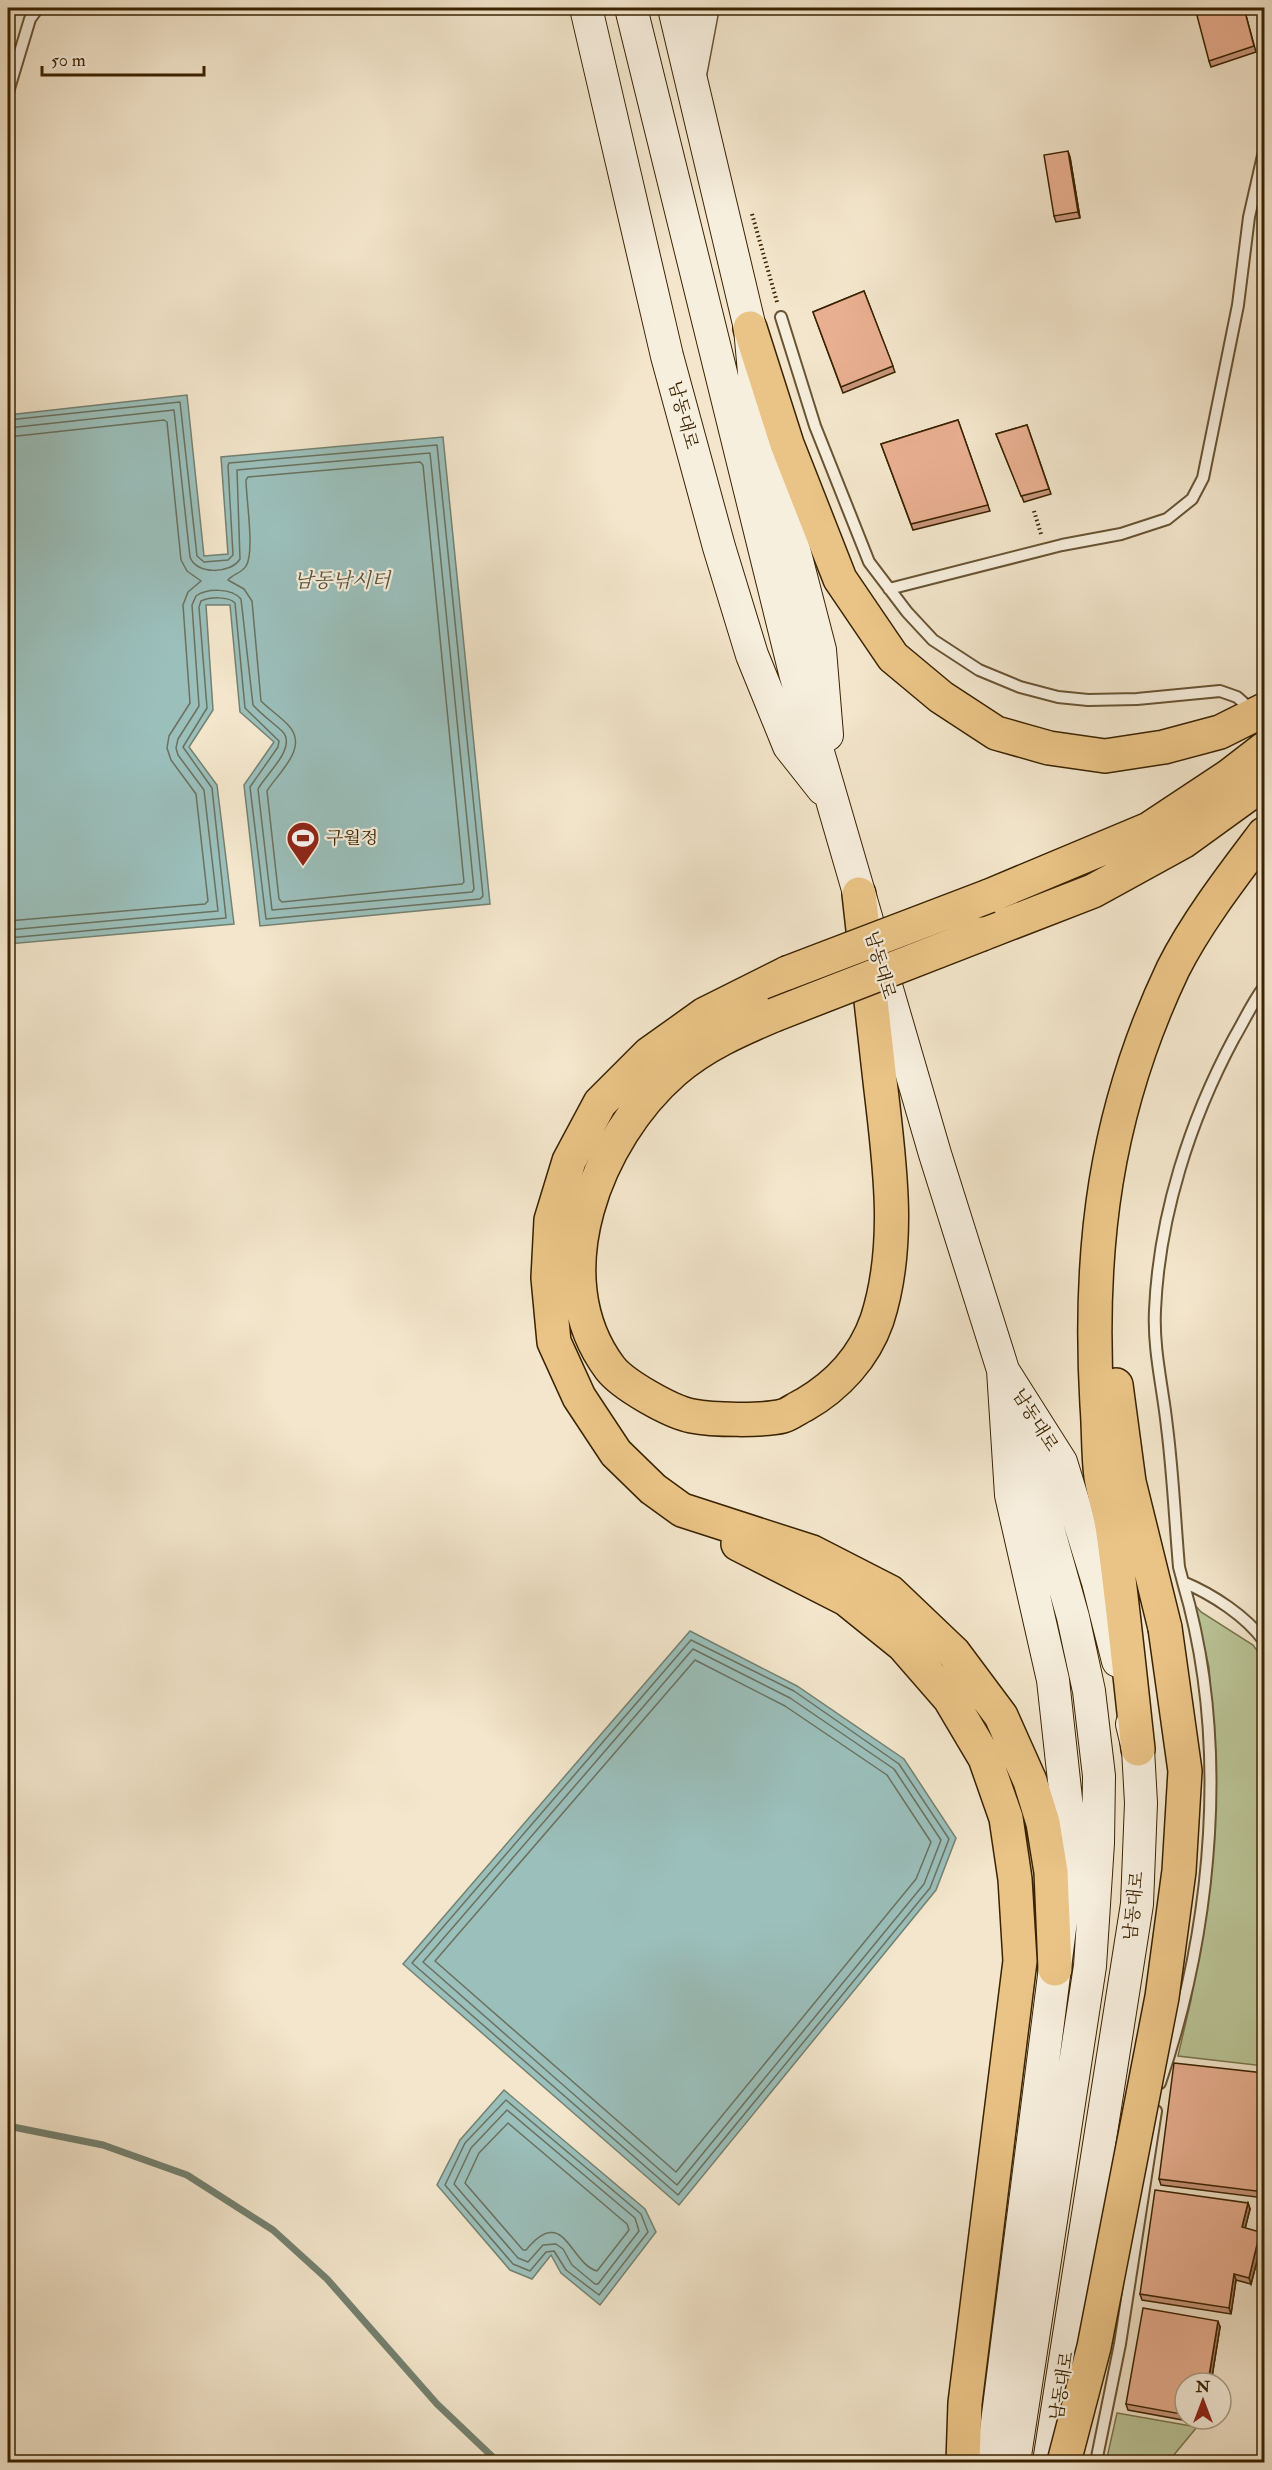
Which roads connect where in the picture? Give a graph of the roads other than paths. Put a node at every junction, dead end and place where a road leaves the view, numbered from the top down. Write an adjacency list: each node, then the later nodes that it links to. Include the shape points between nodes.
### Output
1 (38, 8): 7 (lane, via 30,19)
2 (586, 8): 15 (main road, 남동대로, via 668,356 718,547 752,655 789,746)
3 (631, 8): 15 (main road, 남동대로, via 731,421)
4 (674, 8): 6 (main road, 남동대로)
5 (705, 8): 6 (street)
6 (692, 77): 10 (main road, 남동대로)
7 (8, 92)
8 (1264, 151): 11 (lane, via 1203,478 1192,499 1167,519 1121,534)
9 (781, 317): 11 (lane, via 842,498 869,562)
10 (750, 328): 12 (highway, via 787,444 840,579 893,657 941,697 996,733 1049,748 1105,756 1164,747 1220,732); 15 (main road, 남동대로, via 757,406 820,650)
11 (889, 589): 12 (lane, via 933,640 979,670 1020,687 1088,700 1220,691)
12 (1255, 707)
13 (1264, 748): 21 (highway, bridge, via 1149,829 989,896 787,973 705,1014 649,1054 600,1103 569,1161 551,1220 548,1278 554,1342 574,1388 616,1452 652,1489)
14 (1264, 783): 17 (highway, bridge, via 1184,841 1093,891 982,934 774,1015 725,1036 675,1070 642,1104 614,1143 592,1189 580,1238 580,1293 589,1334 611,1370 648,1398 691,1416 783,1416 824,1394 857,1360 876,1321 888,1268 892,1179)
15 (832, 801): 17 (main road, 남동대로)
16 (1264, 834): 19 (highway, via 1223,888 1174,968 1137,1057 1115,1131)
17 (860, 894): 20 (main road, 남동대로)
18 (1264, 987): 22 (lane, via 1218,1068 1192,1129 1163,1243 1155,1310 1157,1366)
19 (1103, 1191): 24 (highway, via 1094,1288 1101,1478 1113,1531); 31 (highway, bridge, via 1110,1338 1129,1482 1165,1628 1185,1771 1179,1871 1162,1996 1094,2347)
20 (1003, 1370): 24 (main road, 남동대로, via 1061,1461 1098,1582); 25 (main road, 남동대로, via 1011,1495 1053,1680 1067,1808 1065,1889); 29 (main road, via 1074,1617 1089,1691 1099,1776 1090,1966)
21 (682, 1510): 25 (highway, via 812,1552 871,1582 890,1593 954,1653 1001,1716 1030,1781 1043,1823 1051,1872); 27 (highway, via 748,1550 846,1599 903,1645 950,1699 985,1758 1006,1818 1015,1879 1020,1961 965,2403)
22 (1183, 1582): 23 (lane, via 1199,1588 1255,1628); 33 (lane, via 1202,1667 1208,1729 1206,1877 1186,1998 1160,2085 1120,2344)
23 (1264, 1641)
24 (1138, 1749): 26 (main road, 남동대로, via 1141,1803 1137,1904)
25 (1055, 1969): 28 (main road, 남동대로)
26 (1058, 2418): 30 (main road, 남동대로); 32 (lane)
27 (963, 2463)
28 (992, 2463)
29 (1014, 2463)
30 (1049, 2463)
31 (1064, 2463)
32 (1070, 2463)
33 (1096, 2463)

